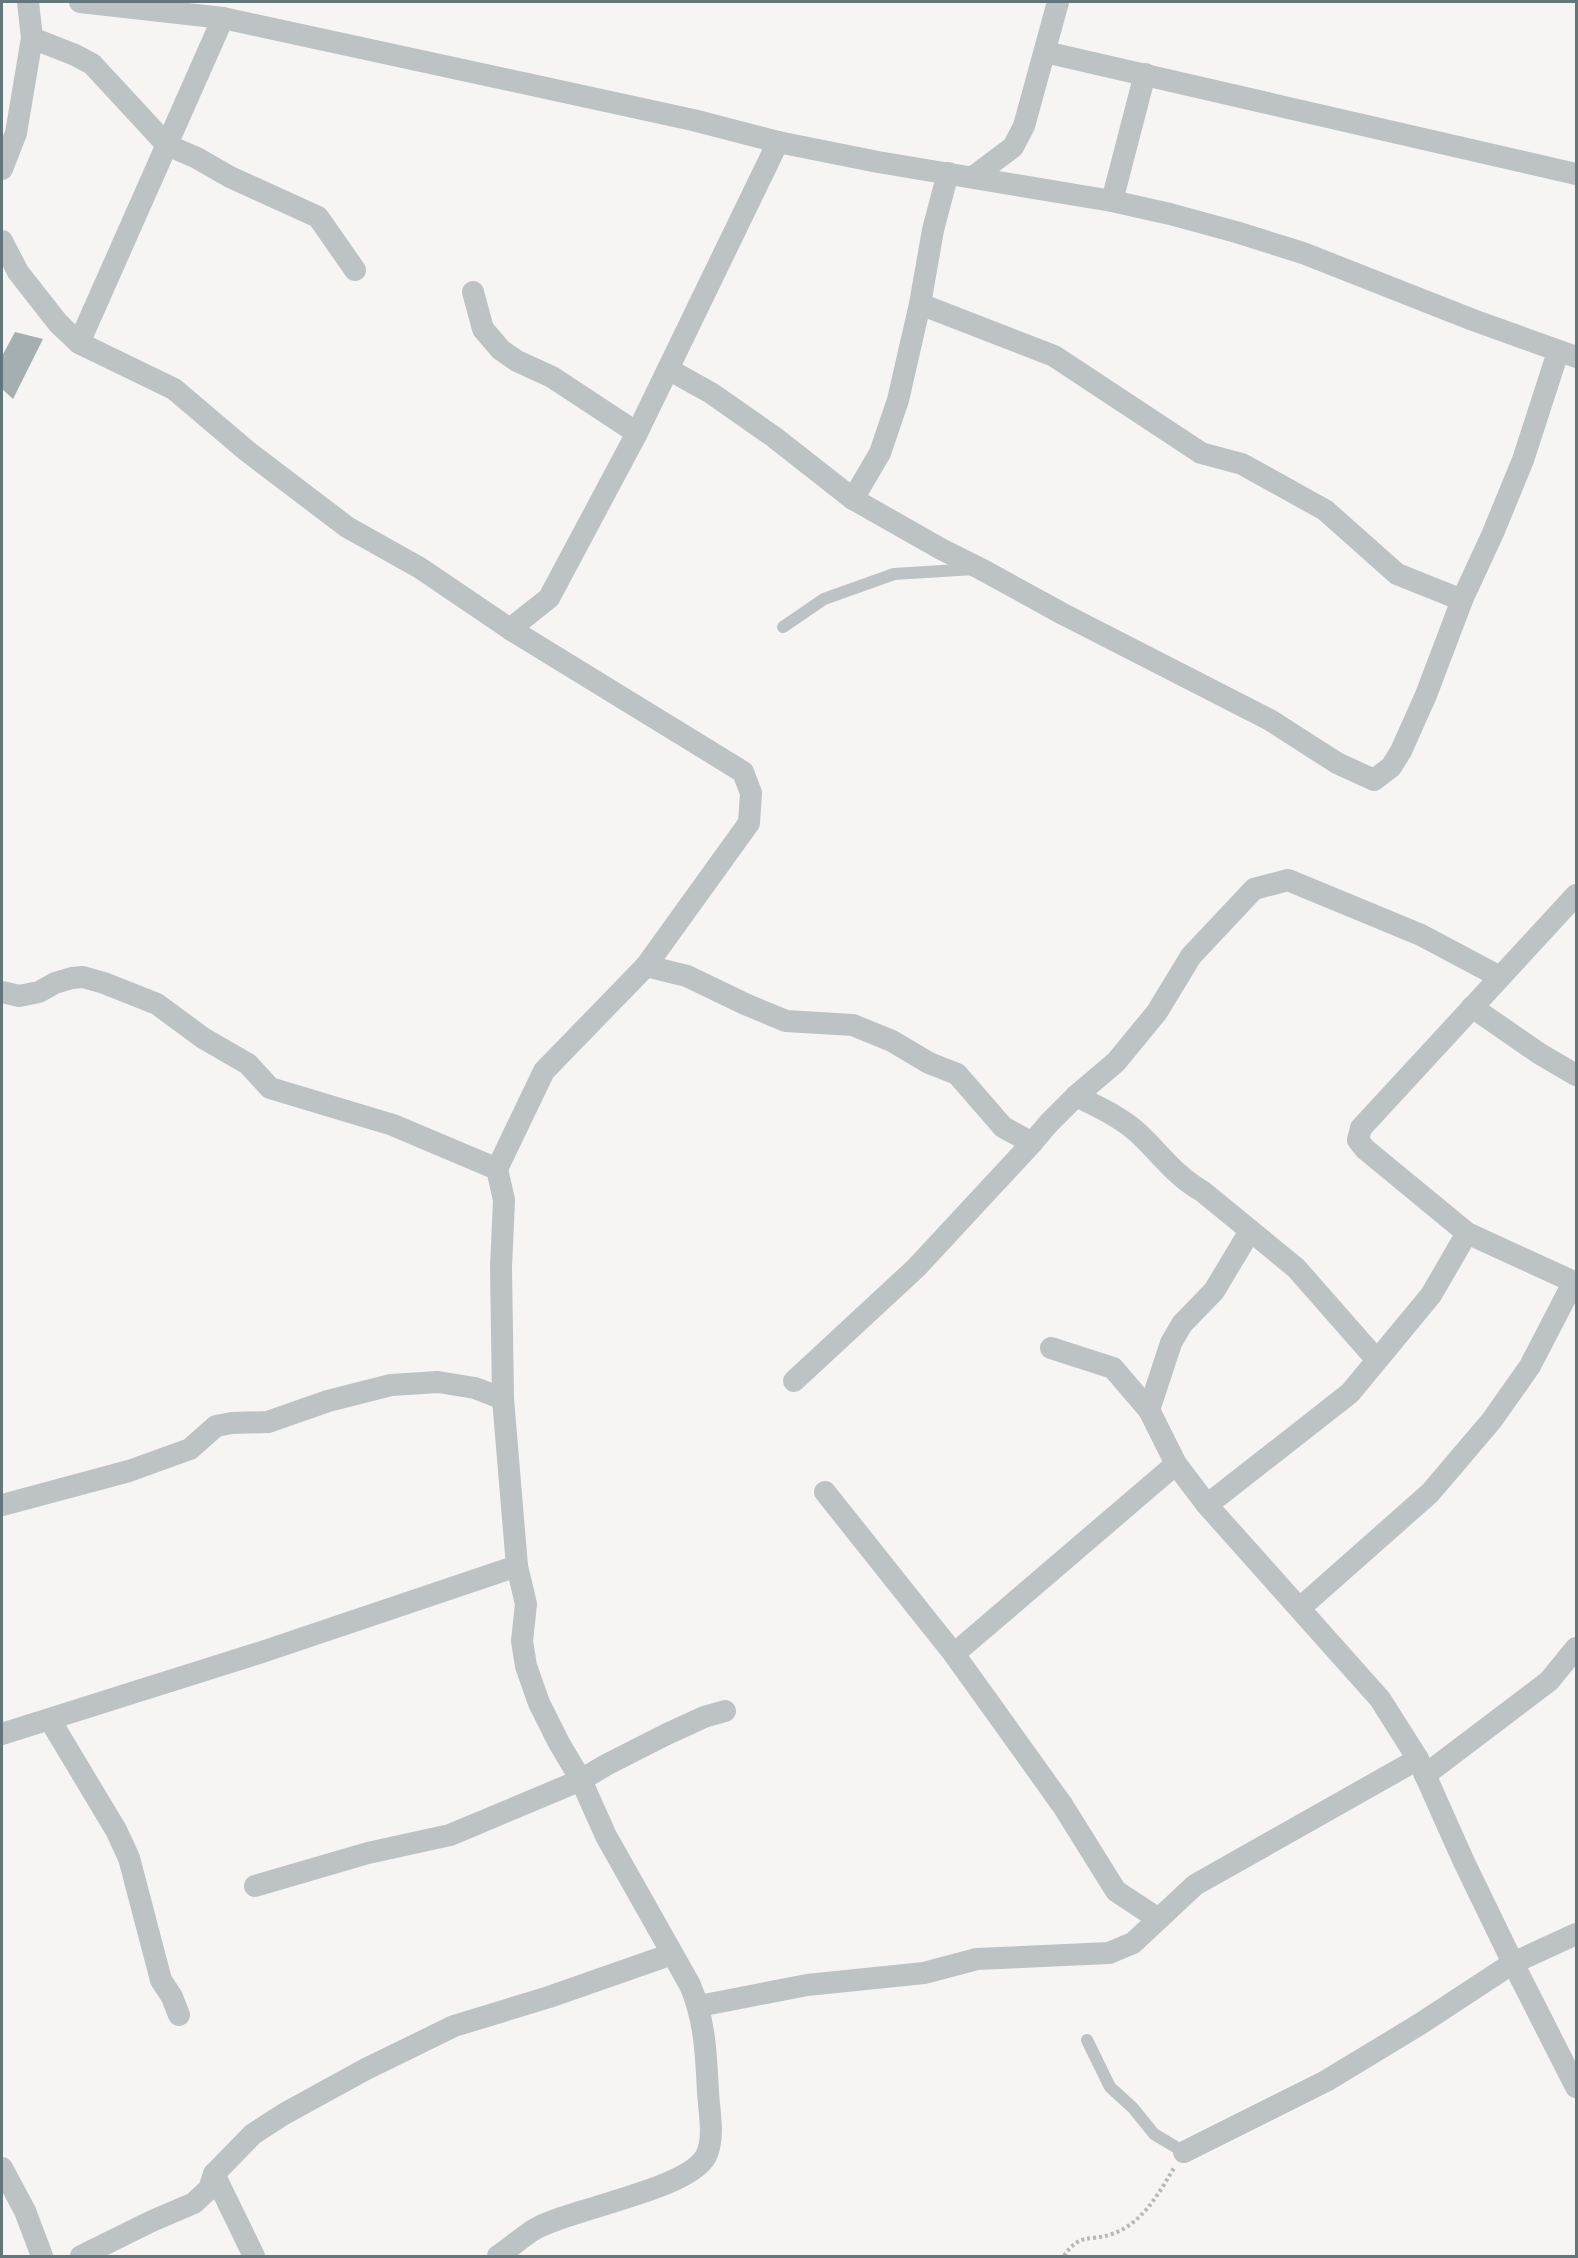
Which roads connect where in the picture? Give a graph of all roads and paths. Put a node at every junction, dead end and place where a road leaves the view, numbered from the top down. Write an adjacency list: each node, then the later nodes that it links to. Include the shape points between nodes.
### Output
1 (28, 2): 5 (street)
2 (80, 2): 4 (street)
3 (1058, 2): 6 (street)
4 (223, 18): 8 (street); 9 (street)
5 (32, 38): 9 (street, via 92,64); 10 (street, via 16,133)
6 (1045, 52): 7 (street); 13 (street, via 1024,126 1013,147)
7 (1145, 74): 12 (street); 14 (street)
8 (778, 142): 11 (street); 21 (street)
9 (167, 145): 16 (street, via 318,218); 19 (street)
10 (2, 169)
11 (948, 173): 13 (street); 18 (street)
12 (1576, 174)
13 (973, 177): 14 (street)
14 (1112, 201): 20 (street, via 1303,253)
15 (2, 241): 19 (street, via 18,272)
16 (355, 270)
17 (472, 292): 22 (street, via 483,329 501,350 552,377)
18 (920, 304): 23 (street, via 898,400 880,453); 25 (street, via 1054,356 1201,453 1242,464 1325,510 1398,574)
19 (79, 344): 27 (street, via 174,389 347,527 420,568)
20 (1567, 354): 25 (street)
21 (668, 369): 22 (street); 23 (street, via 711,393 774,437)
22 (637, 433): 27 (street, via 549,598)
23 (853, 499): 24 (street)
24 (981, 569): 25 (street, via 1270,720 1337,763 1374,780 1391,767 1401,751); 26 (lane, via 894,574 824,599)
25 (1462, 600)
26 (783, 627)
27 (510, 629): 29 (street, via 743,772 751,793 749,823)
28 (1576, 895): 30 (street)
29 (646, 966): 35 (street, via 687,975 786,1021 853,1025 892,1041 957,1074 1003,1127); 36 (street, via 544,1071)
30 (1500, 977): 32 (street); 34 (street, via 1421,935 1288,879 1254,889 1191,956 1156,1012 1122,1054)
31 (2, 992): 36 (street, via 19,996 83,977 104,983 157,1004 203,1038 248,1064 270,1088 393,1125)
32 (1472, 1007): 33 (street); 38 (street, via 1361,1128 1358,1140)
33 (1576, 1075)
34 (1076, 1096): 35 (street); 37 (street, via 1136,1131 1186,1183 1202,1191)
35 (1032, 1143): 42 (street, via 916,1268)
36 (497, 1169): 43 (street, via 504,1200)
37 (1250, 1232): 41 (street, via 1296,1268); 44 (street, via 1214,1291 1182,1323 1171,1343)
38 (1467, 1233): 39 (street); 41 (street, via 1431,1295)
39 (1575, 1282): 50 (street, via 1530,1366 1430,1493)
40 (1051, 1348): 44 (street, via 1113,1368)
41 (1376, 1359): 48 (street, via 1350,1393)
42 (794, 1381)
43 (503, 1399): 47 (street, via 475,1388 438,1382 391,1384 268,1422 216,1426 180,1453); 49 (street)
44 (1149, 1410): 45 (street)
45 (1176, 1464): 48 (street); 52 (street)
46 (825, 1492): 52 (street)
47 (2, 1505)
48 (1207, 1505): 50 (street)
49 (517, 1566): 54 (street); 57 (street, via 526,1604 522,1641 526,1666 544,1713)
50 (1300, 1608): 56 (street, via 1380,1699)
51 (1576, 1648): 56 (street, via 1549,1681)
52 (954, 1654): 59 (street, via 1063,1806 1116,1891)
53 (725, 1711): 57 (street, via 665,1735)
54 (50, 1720): 55 (street); 64 (street, via 129,1858 158,1971)
55 (2, 1734)
56 (1422, 1767): 59 (street, via 1195,1885); 62 (street)
57 (581, 1780): 58 (street, via 450,1835 368,1853); 61 (street, via 606,1836)
58 (255, 1886)
59 (1157, 1918): 63 (street, via 1133,1943 1109,1953 977,1959 924,1973 807,1985)
60 (1576, 1934): 62 (street)
61 (672, 1954): 63 (street); 69 (street, via 454,2026 276,2119 253,2134)
62 (1513, 1964): 66 (street); 67 (street, via 1326,2081)
63 (699, 2006): 73 (street, via 706,2041 710,2140 706,2156 698,2166 644,2192 535,2229)
64 (179, 2015)
65 (1087, 2040): 67 (lane, via 1110,2086 1154,2134)
66 (1576, 2087)
67 (1184, 2152): 74 (path, via 1141,2216 1113,2234 1072,2245)
68 (2, 2168): 70 (street, via 25,2211)
69 (214, 2174): 71 (street, via 209,2189 194,2203); 72 (street)
70 (42, 2256)
71 (81, 2256)
72 (254, 2256)
73 (498, 2256)
74 (1064, 2256)

